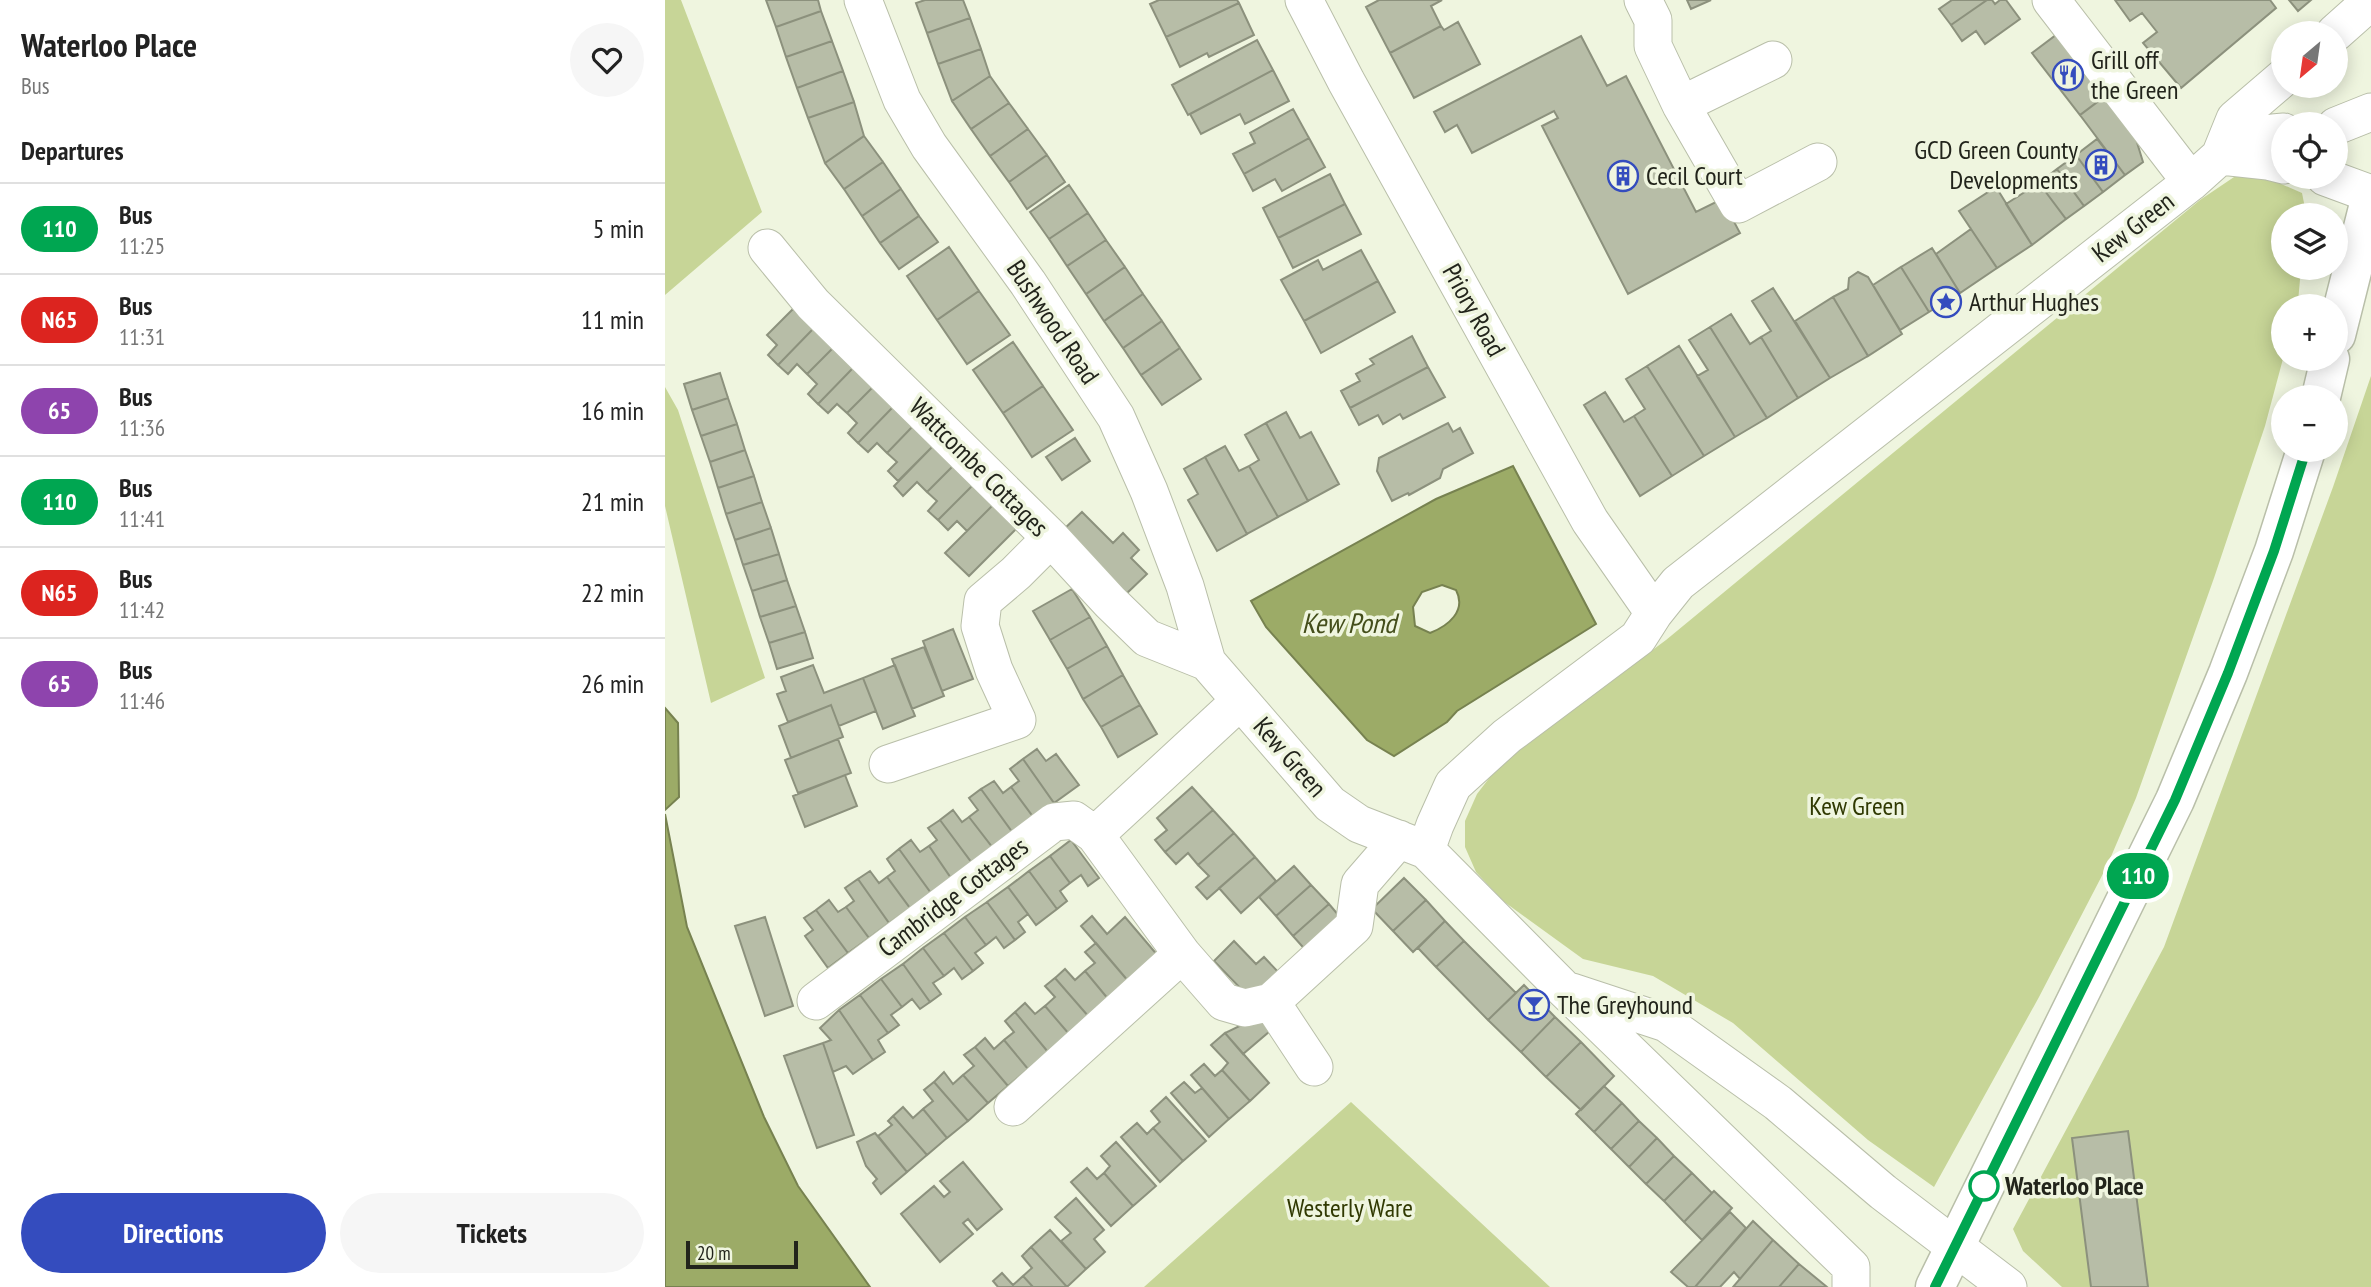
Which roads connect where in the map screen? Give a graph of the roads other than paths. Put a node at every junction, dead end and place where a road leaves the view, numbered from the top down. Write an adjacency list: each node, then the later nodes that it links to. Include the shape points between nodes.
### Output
1 (863, 0): 24 (street, Bushwood Road, via 902,100 929,146 1028,283 1116,417 1185,586)
2 (1304, 0): 23 (street, Priory Road, via 1590,521)
3 (1643, 0): 9 (street, via 1653,20 1653,46)
4 (2051, 0): 16 (street)
5 (2371, 1): 6 (street)
6 (2348, 21)
7 (1773, 60): 9 (street)
8 (2271, 88): 13 (street, via 2235,118)
9 (1681, 105): 14 (street, via 1738,204)
10 (2371, 111): 11 (street)
11 (2348, 121)
12 (2271, 134): 13 (street, Kew Green)
13 (2220, 156): 15 (street); 16 (street, Kew Green)
14 (1818, 162)
15 (2271, 162)
16 (2191, 182): 23 (street, Kew Green, via 1678,583)
17 (2348, 186): 18 (street)
18 (2371, 195): 20 (highway)
19 (768, 248): 22 (street, Wattcombe Cottages, via 813,304)
20 (2346, 294)
21 (2302, 462): 35 (highway, via 2274,551 2175,800)
22 (1051, 538): 24 (street, Wattcombe Cottages, via 1147,638); 26 (street, via 983,601 979,626 1017,720)
23 (1654, 613): 28 (street, Kew Green, via 1638,638 1507,736 1453,785 1435,825)
24 (1207, 662): 25 (street, Kew Green)
25 (1240, 701): 27 (street); 28 (street, Kew Green, via 1330,804 1359,824)
26 (888, 764)
27 (1095, 835): 29 (street, Cambridge Cottages); 31 (street, Cambridge Cottages, via 1074,820 1054,822)
28 (1412, 845): 30 (street, Kew Green); 32 (street, via 1360,884 1354,926)
29 (1182, 954): 32 (street, Cambridge Cottages, via 1224,1002 1245,1008); 34 (street)
30 (1564, 989): 35 (street, Kew Green, via 1666,1023 1778,1103); 36 (street, Kew Green, via 1851,1267)
31 (816, 1000)
32 (1271, 1002): 33 (street)
33 (1314, 1067)
34 (1013, 1107)
35 (1955, 1246): 37 (highway); 38 (street, Kew Green)
36 (1851, 1287)
37 (1935, 1287)
38 (2008, 1287)

